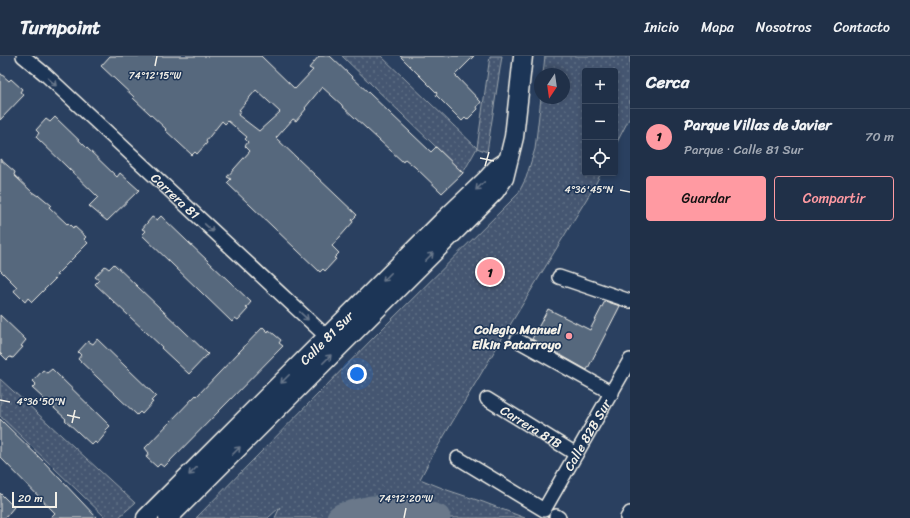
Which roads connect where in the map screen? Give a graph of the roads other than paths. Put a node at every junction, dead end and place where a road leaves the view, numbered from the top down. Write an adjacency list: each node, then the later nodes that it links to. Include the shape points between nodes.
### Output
1 (23, 56): 6 (street, Carrera 81, one-way to 6)
2 (524, 56): 3 (street, Calle 81 Sur, via 514,137)
3 (508, 160): 6 (street, Calle 81 Sur, one-way to 6); 15 (street, Calle 81 Sur, one-way to 3, via 495,191 504,178)
4 (559, 277): 5 (street)
5 (630, 301)
6 (327, 337): 14 (street, Calle 81 Sur, one-way to 14)
7 (517, 340): 9 (street)
8 (630, 360): 9 (street, Calle 82B Sur)
9 (612, 393): 11 (street, Calle 82B Sur)
10 (487, 399): 11 (street, Carrera 81B)
11 (576, 454): 12 (street, Calle 82B Sur, via 544,510)
12 (458, 458)
13 (630, 513): 16 (street)
14 (146, 518)
15 (168, 518)
16 (627, 518)

